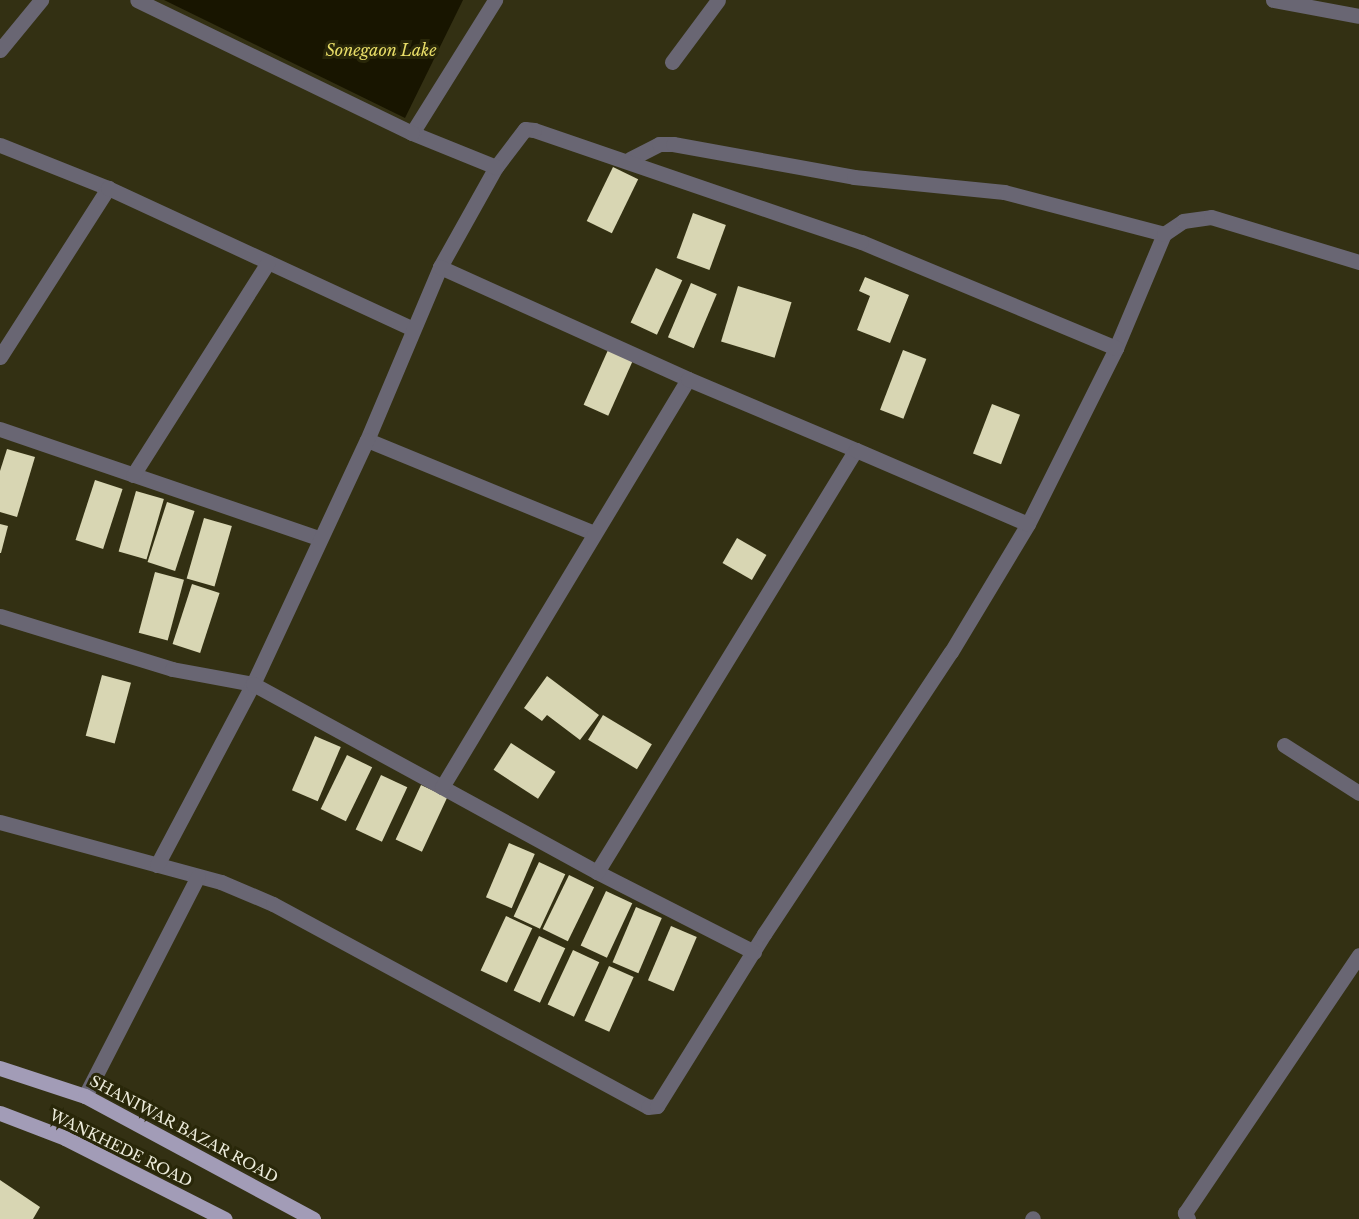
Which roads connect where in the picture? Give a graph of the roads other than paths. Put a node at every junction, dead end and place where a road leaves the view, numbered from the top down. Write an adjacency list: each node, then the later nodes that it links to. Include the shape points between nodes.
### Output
1 (41, 0): 7 (street)
2 (137, 0): 9 (street)
3 (495, 0): 9 (street)
4 (718, 0): 8 (street)
5 (1273, 0): 6 (street)
6 (1359, 16)
7 (0, 50)
8 (672, 62)
9 (412, 134): 12 (street)
10 (0, 145): 13 (street)
11 (630, 159): 12 (street, via 525,129); 14 (street, via 659,144 673,144 854,177 1004,192); 19 (street, via 861,243)
12 (496, 167): 17 (street)
13 (108, 188): 15 (street); 20 (street)
14 (1164, 234): 16 (street, via 1183,221 1211,218); 19 (street)
15 (268, 262): 18 (street); 25 (street)
16 (1359, 262)
17 (441, 267): 18 (street); 21 (street)
18 (411, 328): 23 (street)
19 (1116, 348): 26 (street)
20 (0, 357)
21 (688, 379): 24 (street); 27 (street)
22 (0, 429): 25 (street)
23 (367, 440): 27 (street); 28 (street)
24 (856, 450): 26 (street); 36 (street)
25 (133, 475): 28 (street)
26 (1028, 524): 38 (street, via 951,652)
27 (594, 533): 32 (street)
28 (318, 538): 30 (street)
29 (0, 616): 30 (street, via 172,669)
30 (254, 684): 32 (street); 35 (street)
31 (1284, 745): 33 (street)
32 (442, 787): 36 (street)
33 (1359, 794)
34 (0, 822): 35 (street)
35 (157, 865): 37 (street)
36 (597, 872): 38 (street)
37 (198, 876): 38 (street, via 273,904 648,1107 661,1100); 41 (street)
38 (754, 952)
39 (1359, 956): 45 (street, via 1185,1213)
40 (0, 1068): 41 (main road, SHANIWAR BAZAR ROAD)
41 (85, 1096): 44 (main road, SHANIWAR BAZAR ROAD)
42 (0, 1113): 43 (main road, WANKHEDE ROAD, via 65,1138)
43 (225, 1219)
44 (313, 1219)
45 (1188, 1219)

